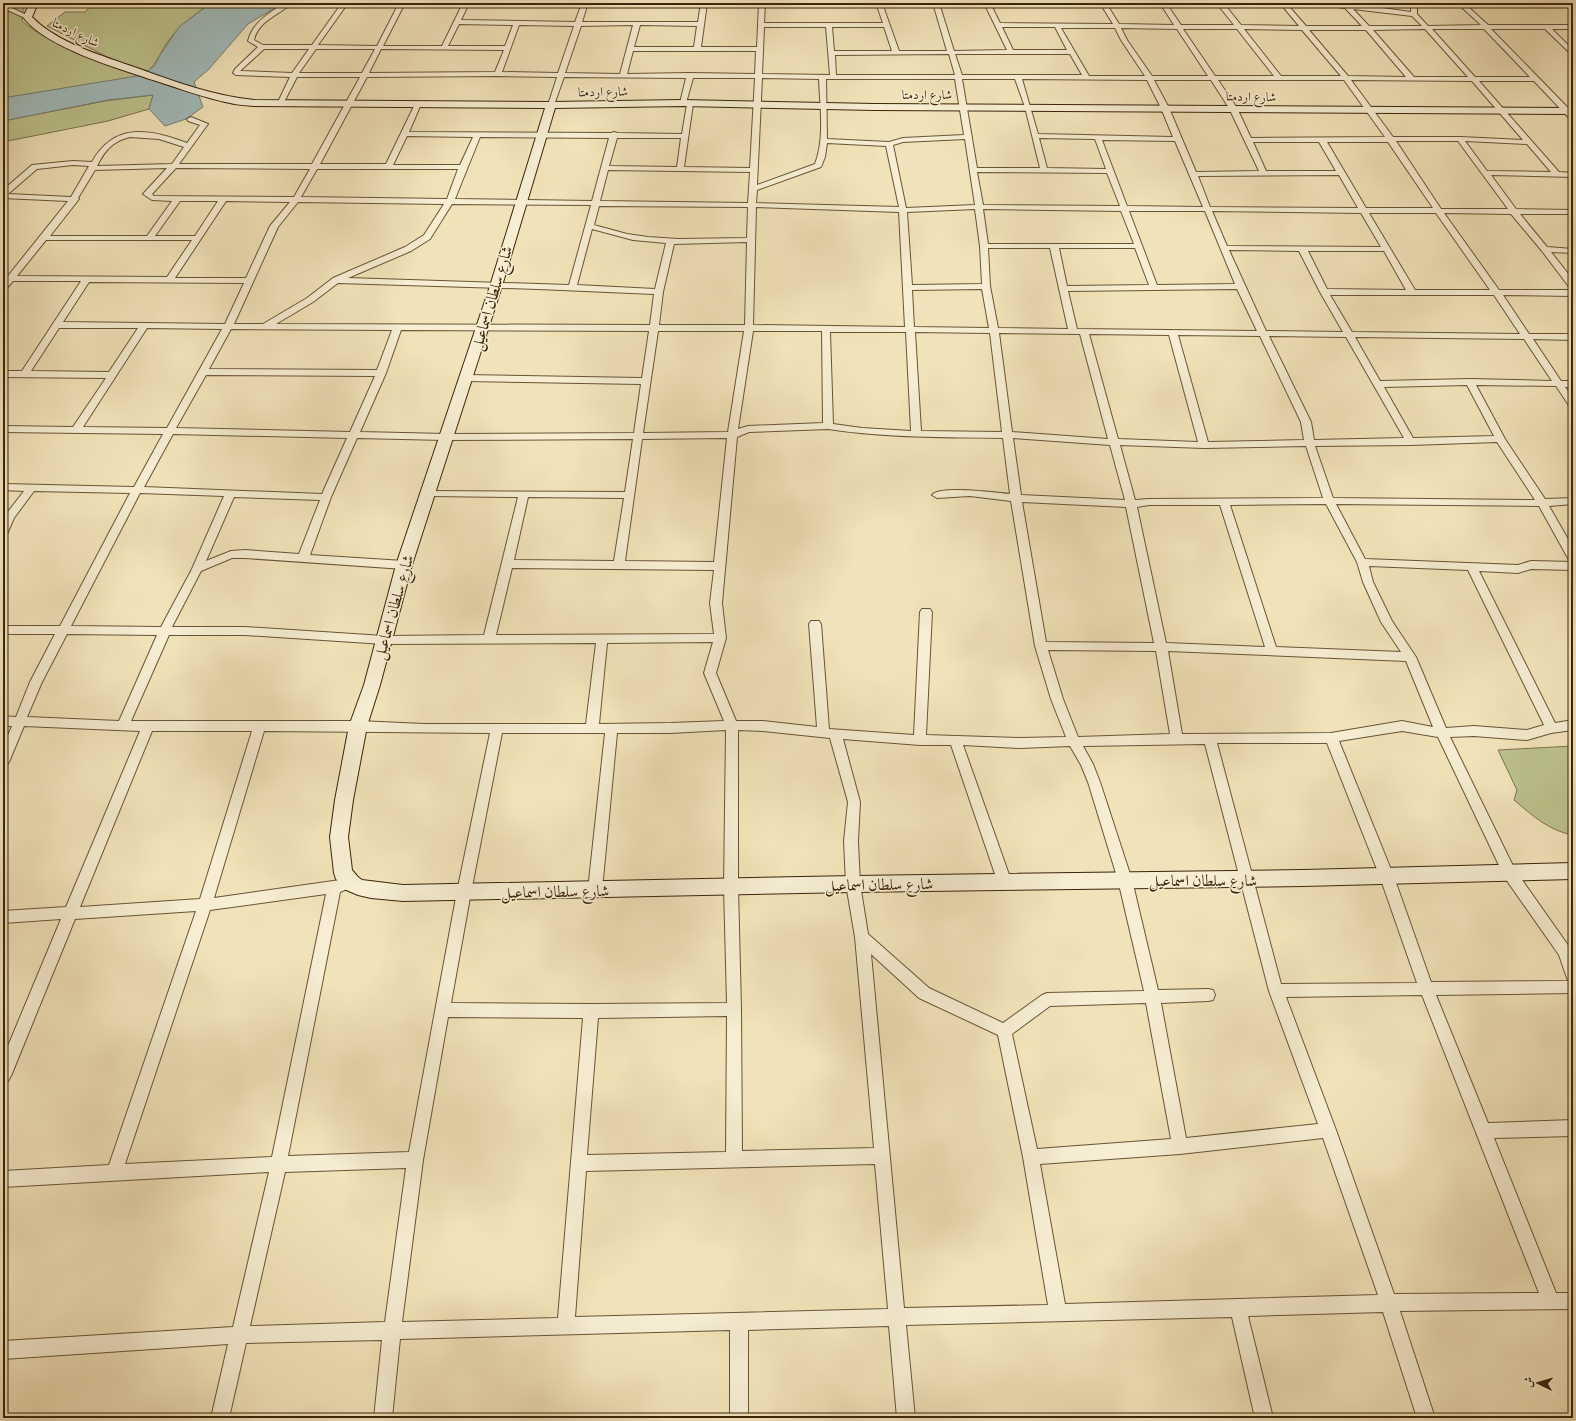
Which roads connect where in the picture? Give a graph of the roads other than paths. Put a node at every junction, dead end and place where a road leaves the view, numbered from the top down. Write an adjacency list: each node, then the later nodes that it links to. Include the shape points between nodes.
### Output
1 (34, 3): 24 (main road)
2 (289, 3): 45 (street, via 254,30 251,41)
3 (345, 3): 44 (street)
4 (402, 3): 46 (street)
5 (466, 3): 25 (street)
6 (585, 3): 28 (street)
7 (704, 3): 29 (street)
8 (762, 3): 30 (street)
9 (879, 3): 32 (street)
10 (936, 3): 54 (street)
11 (987, 3): 33 (street)
12 (1103, 3): 35 (street)
13 (1163, 3): 36 (street)
14 (1185, 3): 15 (street)
15 (1220, 3): 16 (street); 37 (street)
16 (1225, 3)
17 (1283, 3): 40 (street)
18 (1322, 3): 21 (street)
19 (1414, 3): 23 (street)
20 (1460, 3): 38 (street)
21 (1345, 4): 23 (street); 41 (street)
22 (3, 7): 24 (street)
23 (1414, 14): 42 (street)
24 (27, 17): 77 (main road, شارع اردمتا, via 30,22 54,37 87,53 133,70 232,101)
25 (457, 22): 26 (street); 47 (street)
26 (517, 23): 28 (street); 48 (street)
27 (637, 23): 28 (street); 29 (street); 49 (street)
28 (578, 24): 60 (street)
29 (701, 24): 50 (street)
30 (761, 25): 31 (street); 51 (street)
31 (829, 25): 32 (street); 52 (street)
32 (887, 25): 53 (street)
33 (997, 25): 34 (street); 55 (street)
34 (1057, 26): 35 (street); 56 (street)
35 (1117, 26): 36 (street); 70 (street)
36 (1177, 26): 37 (street); 71 (street)
37 (1239, 27): 40 (street); 72 (street)
38 (1485, 27): 42 (street); 43 (street); 75 (street)
39 (1573, 27): 43 (street)
40 (1304, 28): 41 (street); 73 (street)
41 (1368, 28): 42 (street); 74 (street)
42 (1427, 28): 76 (street)
43 (1547, 28): 57 (street)
44 (314, 46): 45 (street); 46 (street); 61 (street)
45 (262, 47): 61 (street, via 236,73)
46 (379, 48): 47 (street); 58 (street)
47 (444, 48): 48 (street)
48 (508, 48): 59 (street)
49 (630, 49): 50 (street); 64 (street)
50 (697, 49): 51 (street)
51 (759, 50): 63 (street)
52 (832, 52): 53 (street); 66 (street)
53 (896, 52): 54 (street)
54 (952, 52): 55 (street); 67 (street)
55 (1011, 52): 56 (street)
56 (1072, 52): 69 (street)
57 (1572, 52)
58 (365, 74): 59 (street); 61 (street); 78 (street)
59 (498, 74): 60 (street)
60 (560, 74): 64 (street); 81 (street)
61 (294, 75): 77 (street)
62 (690, 75): 63 (street); 64 (street); 79 (street)
63 (758, 75): 65 (street); 82 (street)
64 (623, 76)
65 (822, 76): 66 (street); 83 (street)
66 (834, 76): 67 (street)
67 (958, 77): 68 (street); 85 (street)
68 (1018, 77): 69 (street); 84 (street)
69 (1086, 77): 70 (street)
70 (1149, 78): 71 (street); 86 (street)
71 (1213, 78): 72 (street); 87 (street)
72 (1279, 78): 73 (street)
73 (1346, 78): 74 (street); 88 (street)
74 (1412, 79): 76 (street)
75 (1537, 79): 76 (street); 90 (street)
76 (1475, 80): 89 (street)
77 (281, 102): 78 (main road, شارع اردمتا)
78 (350, 103): 80 (main road, شارع اردمتا); 112 (street)
79 (687, 103): 81 (main road, شارع اردمتا); 82 (main road, شارع اردمتا); 96 (street)
80 (418, 104): 81 (main road, شارع اردمتا); 92 (street)
81 (551, 105): 94 (main road, شارع سلطان اسماعيل)
82 (758, 105): 83 (main road, شارع اردمتا); 116 (street)
83 (823, 106): 85 (main road, شارع اردمتا); 105 (street)
84 (1028, 107): 85 (main road, شارع اردمتا); 86 (main road, شارع اردمتا); 97 (street)
85 (963, 108): 98 (street)
86 (1165, 108): 87 (main road, شارع اردمتا); 100 (street)
87 (1233, 108): 88 (main road, شارع اردمتا); 101 (street)
88 (1368, 110): 89 (main road, شارع اردمتا); 103 (street)
89 (1503, 111): 90 (main road, شارع اردمتا); 106 (street)
90 (1571, 113)
91 (191, 119): 108 (street, via 204,124)
92 (403, 134): 93 (street); 111 (street)
93 (478, 134): 94 (street); 113 (street)
94 (544, 134): 95 (street); 133 (main road, شارع سلطان اسماعيل)
95 (614, 134): 96 (street); 114 (street)
96 (685, 136): 115 (street)
97 (1035, 136): 99 (street); 118 (street)
98 (968, 137): 107 (street, via 903,140); 117 (street)
99 (1098, 138): 100 (street); 119 (street)
100 (1178, 139): 120 (street)
101 (1247, 140): 102 (street); 121 (street)
102 (1322, 140): 103 (street); 122 (street)
103 (1391, 140): 104 (street); 140 (street)
104 (1460, 140): 106 (street); 123 (street)
105 (823, 141): 107 (street); 126 (street, via 818,165)
106 (1529, 142): 124 (street)
107 (889, 144): 139 (street)
108 (188, 146): 109 (street, via 167,138 130,134 112,141 105,147); 110 (street)
109 (93, 166): 110 (street); 127 (street, via 73,163 35,167); 129 (street)
110 (174, 166): 112 (street); 128 (street, via 147,194 152,198)
111 (389, 166): 112 (street); 113 (street)
112 (314, 168): 131 (street)
113 (463, 168): 132 (street)
114 (605, 168): 115 (street); 134 (street)
115 (680, 170): 116 (street)
116 (754, 170): 126 (street)
117 (973, 170): 118 (street); 136 (street)
118 (1044, 171): 119 (street)
119 (1110, 171): 137 (street)
120 (1193, 174): 121 (street); 138 (street)
121 (1264, 174): 122 (street)
122 (1342, 174): 141 (street)
123 (1484, 174): 124 (street); 142 (street)
124 (1556, 174): 125 (street)
125 (1573, 175)
126 (753, 189): 135 (street)
127 (3, 195): 129 (street)
128 (178, 198): 130 (street); 146 (street)
129 (75, 199): 145 (street)
130 (223, 200): 131 (street); 147 (street)
131 (296, 200): 132 (street); 162 (street, via 274,226)
132 (450, 201): 133 (street); 161 (street, via 427,237)
133 (520, 203): 134 (street); 163 (main road, شارع سلطان اسماعيل)
134 (595, 203): 135 (street); 144 (street)
135 (752, 205): 139 (street); 148 (street)
136 (979, 207): 137 (street); 139 (street); 150 (street)
137 (1124, 209): 138 (street); 152 (street)
138 (1208, 209): 141 (street); 153 (street)
139 (903, 210): 169 (street)
140 (1438, 210): 141 (street); 142 (street); 175 (street)
141 (1364, 211): 155 (street)
142 (1513, 211): 143 (street); 156 (street)
143 (1573, 212)
144 (589, 226): 149 (street, via 631,238); 164 (street)
145 (44, 238): 146 (street); 158 (street)
146 (149, 238): 147 (street)
147 (196, 238): 160 (street)
148 (752, 240): 149 (street); 184 (street)
149 (671, 241): 172 (street)
150 (984, 246): 151 (street); 165 (street)
151 (1054, 246): 152 (street); 171 (street)
152 (1139, 246): 170 (street)
153 (1225, 248): 154 (street); 166 (street)
154 (1302, 248): 155 (street); 173 (street)
155 (1386, 249): 174 (street)
156 (1545, 249): 157 (street); 167 (street)
157 (1573, 250)
158 (6, 278): 159 (street); 168 (street)
159 (86, 280): 160 (street); 177 (street)
160 (169, 280): 162 (street)
161 (336, 280): 163 (street); 180 (street, via 310,300)
162 (248, 281): 178 (street)
163 (496, 286): 164 (street); 182 (main road, شارع سلطان اسماعيل)
164 (572, 286): 172 (street)
165 (986, 286): 169 (street); 187 (street)
166 (1240, 286): 170 (street); 191 (street)
167 (1573, 286)
168 (3, 287)
169 (907, 288): 186 (street)
170 (1154, 288): 171 (street)
171 (1064, 289): 188 (street)
172 (659, 292): 183 (street)
173 (1324, 292): 174 (street); 192 (street)
174 (1412, 292): 175 (street)
175 (1496, 292): 176 (street); 193 (street)
176 (1573, 293)
177 (58, 325): 179 (street); 198 (street)
178 (229, 325): 179 (street); 180 (street); 195 (street)
179 (144, 326): 199 (street)
180 (265, 326): 181 (street)
181 (398, 328): 182 (street); 196 (street)
182 (482, 328): 183 (street); 200 (main road, شارع سلطان اسماعيل)
183 (654, 328): 184 (street); 201 (street)
184 (748, 328): 185 (street); 213 (street)
185 (826, 329): 186 (street); 207 (street)
186 (910, 331): 187 (street); 211 (street)
187 (994, 331): 188 (street); 214 (street)
188 (1073, 331): 189 (street)
189 (1084, 332): 190 (street); 218 (street)
190 (1173, 333): 191 (street); 221 (street)
191 (1262, 333): 192 (street); 220 (street, via 1306,422)
192 (1348, 334): 193 (street); 203 (street)
193 (1526, 336): 194 (street); 204 (street)
194 (1573, 337)
195 (202, 372): 196 (street); 210 (street)
196 (381, 373): 215 (street)
197 (3, 374): 198 (street)
198 (25, 374): 199 (street)
199 (112, 375): 209 (street)
200 (466, 378): 201 (street); 216 (main road, شارع سلطان اسماعيل)
201 (647, 381): 212 (street)
202 (1470, 382): 203 (street); 204 (street); 217 (street)
203 (1377, 384): 219 (street)
204 (1559, 384): 205 (street); 206 (street)
205 (1573, 384)
206 (1573, 405)
207 (828, 426): 211 (street); 213 (street, via 748,429)
208 (3, 429): 209 (street)
209 (76, 430): 210 (street)
210 (169, 431): 215 (street); 224 (street)
211 (916, 434): 214 (street)
212 (639, 435): 213 (street); 216 (street); 228 (street)
213 (732, 435): 244 (street)
214 (1008, 435): 218 (street); 231 (street)
215 (353, 436): 216 (street); 230 (street)
216 (446, 437): 225 (main road, شارع سلطان اسماعيل)
217 (1500, 439): 219 (street); 235 (street)
218 (1115, 442): 221 (street); 236 (street)
219 (1411, 442): 220 (street)
220 (1310, 444): 221 (street); 232 (street)
221 (1204, 445)
222 (3, 487): 223 (street)
223 (31, 488): 224 (street); 237 (street, via 9,518)
224 (137, 490): 226 (street); 252 (street)
225 (428, 493): 227 (street); 242 (main road, شارع سلطان اسماعيل)
226 (230, 494): 230 (street); 247 (street)
227 (524, 494): 228 (street); 241 (street)
228 (630, 495): 243 (street)
229 (937, 495): 231 (street, via 970,493)
230 (326, 497): 239 (street)
231 (1016, 498): 236 (street); 257 (street)
232 (1330, 501): 234 (street); 235 (street); 240 (street)
233 (1573, 501): 235 (street)
234 (1224, 502): 236 (street); 259 (street)
235 (1542, 503): 238 (street)
236 (1131, 504): 258 (street)
237 (3, 532)
238 (1573, 557)
239 (303, 558): 242 (street); 247 (street, via 257,554 231,555)
240 (1362, 562): 246 (street); 260 (street, via 1368,582 1387,622)
241 (508, 564): 243 (street); 256 (street)
242 (404, 565): 255 (main road, شارع سلطان اسماعيل)
243 (619, 565): 244 (street)
244 (720, 566): 253 (street, via 716,603)
245 (1573, 566): 246 (street)
246 (1472, 568): 271 (street)
247 (197, 569): 251 (street)
248 (926, 612): 278 (street)
249 (816, 624): 273 (street)
250 (3, 630): 252 (street)
251 (165, 630): 252 (street); 255 (street, via 245,631); 265 (street)
252 (64, 631): 262 (street, via 36,682)
253 (720, 638): 254 (street); 264 (street, via 710,673)
254 (602, 639): 256 (street); 269 (street)
255 (384, 640): 256 (street); 267 (main road, شارع سلطان اسماعيل)
256 (489, 640)
257 (1041, 646): 258 (street); 280 (street, via 1048,673)
258 (1161, 648): 259 (street); 276 (street)
259 (1272, 652): 260 (street)
260 (1410, 658): 274 (street)
261 (3, 721): 262 (street)
262 (20, 722): 265 (street); 281 (street)
263 (148, 725): 265 (street); 266 (street); 295 (street)
264 (732, 725): 270 (street); 273 (street); 290 (street)
265 (123, 726)
266 (260, 726): 267 (street); 294 (street)
267 (358, 726): 272 (street); 288 (main road, شارع سلطان اسماعيل, via 339,837 343,873)
268 (1573, 726): 271 (street)
269 (592, 728): 270 (street); 272 (street)
270 (611, 728): 292 (street)
271 (1551, 728): 274 (street, via 1528,734 1474,731)
272 (496, 729): 293 (street)
273 (829, 733): 278 (street); 289 (street, via 854,802 851,841)
274 (1442, 733): 275 (street, via 1402,726); 283 (street)
275 (1331, 738): 277 (street); 284 (street)
276 (1177, 739): 277 (street); 280 (street)
277 (1210, 739): 286 (street)
278 (920, 740): 279 (street)
279 (955, 740): 280 (street); 287 (street)
280 (1074, 742): 285 (street, via 1094,782)
281 (3, 762)
282 (1573, 871): 283 (main road, شارع سلطان اسماعيل)
283 (1510, 874): 284 (main road, شارع سلطان اسماعيل); 298 (street, via 1565,952)
284 (1387, 877): 286 (main road, شارع سلطان اسماعيل); 300 (street)
285 (1125, 880): 286 (main road, شارع سلطان اسماعيل); 287 (main road, شارع سلطان اسماعيل); 302 (street)
286 (1247, 880): 301 (street)
287 (1005, 882): 289 (main road, شارع سلطان اسماعيل)
288 (351, 884): 291 (street); 293 (main road, شارع سلطان اسماعيل, via 371,890 402,893)
289 (853, 884): 290 (main road, شارع سلطان اسماعيل); 297 (street)
290 (731, 887): 292 (main road, شارع سلطان اسماعيل); 304 (street)
291 (334, 888): 294 (street); 317 (street)
292 (595, 890): 293 (main road, شارع سلطان اسماعيل)
293 (464, 892): 305 (street)
294 (205, 905): 295 (street); 319 (street)
295 (71, 912): 296 (street); 308 (street)
296 (3, 917)
297 (862, 937): 307 (street, via 924,993); 313 (street)
298 (1573, 976)
299 (1573, 987): 300 (street)
300 (1427, 990): 301 (street); 311 (street)
301 (1276, 991): 310 (street)
302 (1152, 996): 303 (street); 307 (street, via 1047,1000); 312 (street)
303 (1208, 996)
304 (734, 1009): 306 (street); 316 (street)
305 (443, 1010): 306 (street); 315 (street)
306 (592, 1011): 318 (street)
307 (1004, 1031): 314 (street)
308 (3, 1076)
309 (1573, 1128): 311 (street)
310 (1328, 1130): 312 (street); 323 (street)
311 (1483, 1130): 322 (street)
312 (1180, 1146): 314 (street)
313 (882, 1156): 316 (street); 326 (street)
314 (1031, 1157): 325 (street)
315 (415, 1160): 317 (street); 329 (street)
316 (734, 1160): 318 (street)
317 (279, 1163): 319 (street); 330 (street)
318 (579, 1163): 328 (street)
319 (114, 1172): 320 (street)
320 (3, 1179)
321 (1573, 1301): 322 (street)
322 (1551, 1302): 323 (street)
323 (1389, 1303): 324 (street); 337 (street)
324 (1238, 1308): 325 (street); 336 (street)
325 (1058, 1312): 326 (street)
326 (896, 1317): 327 (street); 335 (street)
327 (740, 1321): 328 (street); 334 (street)
328 (566, 1326): 329 (street)
329 (392, 1331): 330 (street); 333 (street)
330 (238, 1335): 331 (street); 332 (street)
331 (3, 1350)
332 (220, 1418)
333 (383, 1418)
334 (739, 1418)
335 (906, 1418)
336 (1264, 1418)
337 (1426, 1418)

